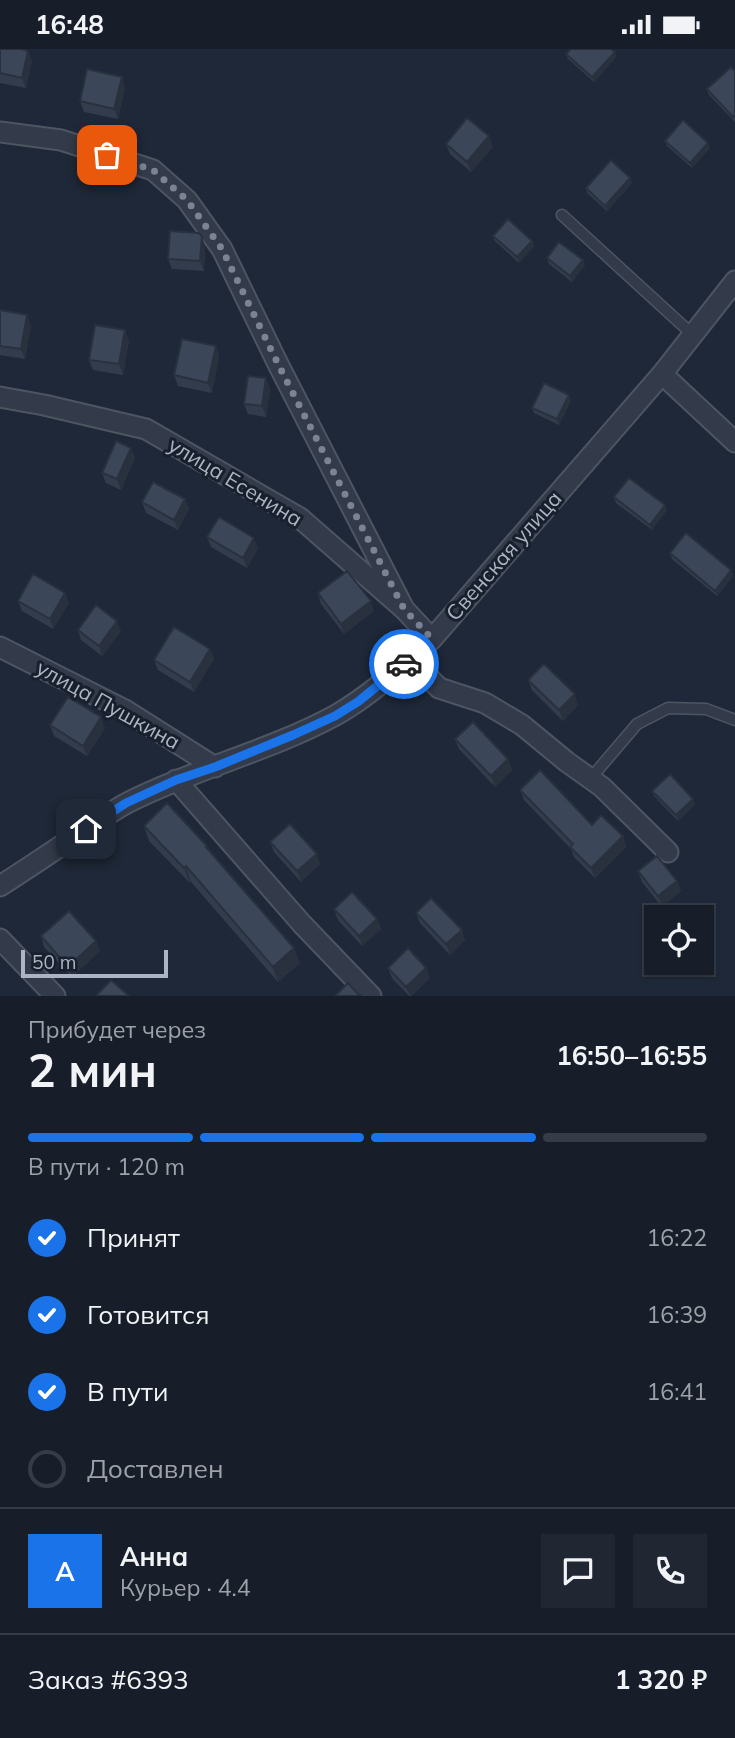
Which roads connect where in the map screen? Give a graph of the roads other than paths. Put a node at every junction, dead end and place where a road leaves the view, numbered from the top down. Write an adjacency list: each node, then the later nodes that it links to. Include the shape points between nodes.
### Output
1 (0, 132): 8 (street, via 61,140 153,170 187,200 222,249)
2 (562, 215): 4 (lane)
3 (735, 281): 4 (street, Свенская улица)
4 (692, 334): 5 (street, Свенская улица)
5 (662, 374): 7 (street); 9 (street, Свенская улица)
6 (0, 397): 8 (street, улица Есенина, via 146,429 300,518)
7 (735, 442)
8 (404, 609): 9 (street, улица Есенина)
9 (432, 639): 11 (street, Свенская улица)
10 (0, 647): 13 (street, улица Пушкина, via 125,710)
11 (410, 659): 13 (street, Свенская улица, via 335,716); 14 (street, via 439,688 485,703)
12 (735, 720): 14 (lane, via 706,709 668,708 638,724)
13 (215, 767): 15 (street, Свенская улица)
14 (591, 778): 16 (street)
15 (176, 780): 17 (street, Свенская улица, via 126,803); 20 (street)
16 (668, 852)
17 (0, 887)
18 (0, 939): 19 (street)
19 (55, 996)
20 (371, 996)

